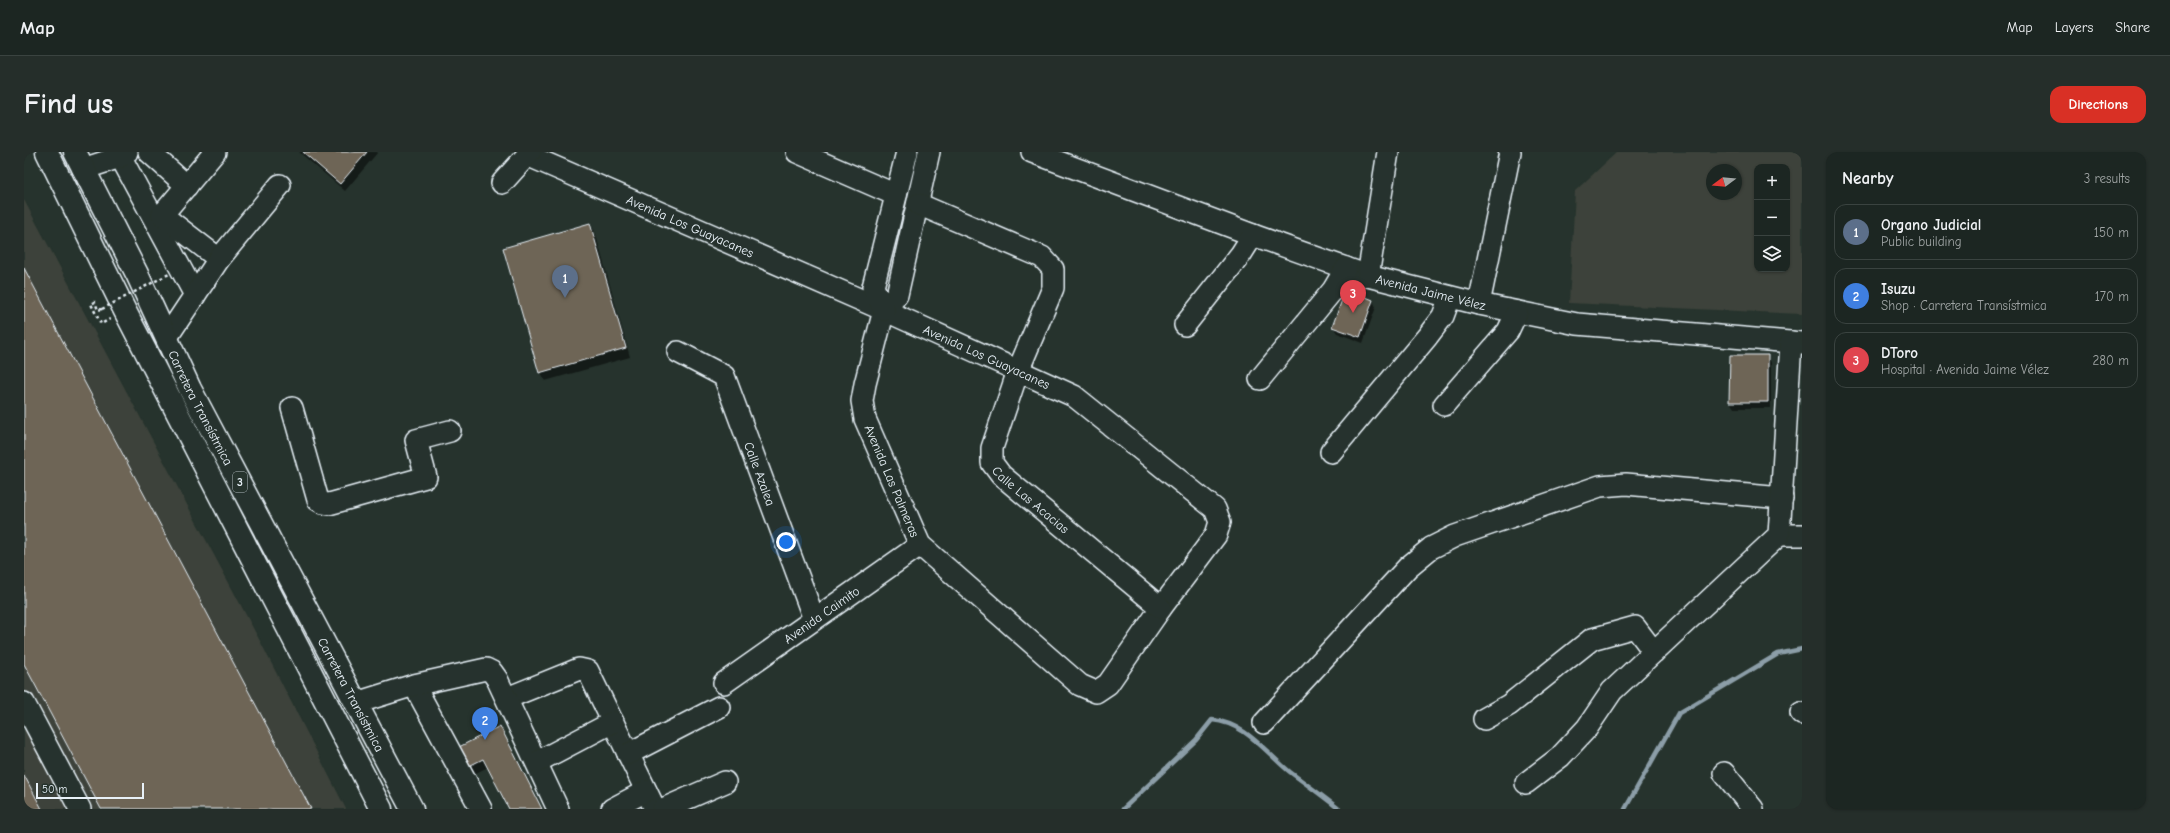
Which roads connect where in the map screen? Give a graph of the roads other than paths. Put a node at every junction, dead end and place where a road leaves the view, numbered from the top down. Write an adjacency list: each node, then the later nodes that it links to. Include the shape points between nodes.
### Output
1 (47, 152): 62 (main road, Carretera Transístmica / 3)
2 (149, 152): 15 (street)
3 (216, 152): 15 (street)
4 (797, 152): 16 (street)
5 (907, 152): 16 (street)
6 (929, 152): 17 (street, Avenida Las Palmeras)
7 (1032, 152): 19 (street, Avenida Jaime Vélez)
8 (1388, 152): 22 (street)
9 (1510, 152): 25 (street)
10 (122, 154): 12 (street); 18 (street)
11 (528, 154): 13 (street); 26 (street, Avenida Los Guayacanes)
12 (79, 160): 29 (main road, Carretera Transístmica / 3)
13 (502, 183)
14 (280, 185): 20 (street)
15 (187, 186): 18 (street)
16 (896, 195): 26 (street, via 873,287)
17 (918, 204): 26 (street, Avenida Las Palmeras, via 897,295); 32 (street, Calle Las Acacias, via 1042,257 1053,269 1052,288)
18 (158, 219): 20 (street); 23 (street)
19 (1253, 235): 21 (street, Avenida Jaime Vélez); 28 (street)
20 (219, 259): 23 (street)
21 (1346, 268): 22 (street, Avenida Jaime Vélez); 33 (street, via 1333,290)
22 (1368, 276): 24 (street, Avenida Jaime Vélez)
23 (195, 295): 29 (street)
24 (1450, 297): 25 (street, Avenida Jaime Vélez); 38 (street, via 1444,316)
25 (1479, 304): 27 (street, Avenida Jaime Vélez)
26 (884, 310): 32 (street, Avenida Los Guayacanes); 42 (street, Avenida Las Palmeras, via 862,401 865,419)
27 (1517, 312): 30 (street, Avenida Jaime Vélez, via 1577,324); 34 (street, via 1508,331)
28 (1185, 325)
29 (167, 336): 51 (main road, Carretera Transístmica / 3, via 190,389)
30 (1796, 343): 36 (street)
31 (678, 352): 44 (street, Calle Azalea, via 724,376)
32 (1018, 371): 43 (street, Calle Las Acacias, via 992,448 992,463 1001,475); 43 (street, Avenida Los Guayacanes, via 1074,396 1215,509 1220,522 1216,535)
33 (1260, 379)
34 (1444, 405)
35 (292, 408): 37 (street, via 318,500 329,504 426,477 416,440)
36 (1794, 414): 39 (street)
37 (450, 431)
38 (1330, 452)
39 (1782, 498): 40 (street); 55 (street, via 1626,484 1600,486 1455,536 1430,548 1408,567)
40 (1779, 535): 41 (street); 45 (street)
41 (1802, 535)
42 (920, 545): 44 (street, Avenida Caimito); 48 (street, Avenida Las Palmeras, via 1080,685)
43 (1161, 608): 48 (street, Avenida Los Guayacanes, via 1108,684)
44 (814, 619): 46 (street, Avenida Caimito)
45 (1654, 652): 53 (street, via 1635,627 1592,639 1509,705); 60 (street, via 1612,691 1587,728 1560,757)
46 (724, 683)
47 (414, 685): 49 (street, via 486,669 492,672); 51 (street); 65 (street)
48 (1096, 692)
49 (507, 698): 54 (street, via 584,669 588,671); 57 (street)
50 (24, 703): 63 (street)
51 (356, 703): 64 (main road, Carretera Transístmica / 3)
52 (719, 707): 56 (street)
53 (1484, 719)
54 (613, 722): 56 (street); 57 (street)
55 (1264, 723)
56 (628, 754): 61 (street)
57 (537, 762): 66 (street)
58 (1724, 773): 69 (street)
59 (725, 782): 68 (street)
60 (1526, 783)
61 (650, 800): 67 (street)
62 (375, 807)
63 (80, 809)
64 (412, 809)
65 (481, 809)
66 (558, 809)
67 (612, 809)
68 (663, 809)
69 (1753, 809)

